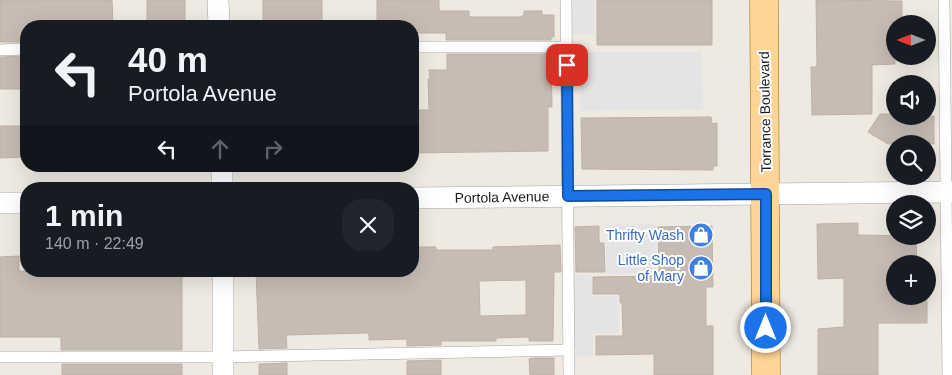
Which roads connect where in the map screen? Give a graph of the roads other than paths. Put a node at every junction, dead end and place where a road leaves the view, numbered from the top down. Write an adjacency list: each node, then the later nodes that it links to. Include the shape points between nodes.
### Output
1 (218, 0): 5 (street)
2 (566, 0): 8 (lane)
3 (764, 0): 12 (main road, Torrance Boulevard)
4 (944, 0): 6 (lane)
5 (219, 20)
6 (948, 37): 11 (lane)
7 (419, 47): 8 (lane)
8 (566, 47): 13 (lane)
9 (20, 49): 10 (lane)
10 (0, 50)
11 (949, 192): 12 (street, Portola Avenue); 18 (lane)
12 (766, 194): 13 (street, Portola Avenue); 23 (main road, Torrance Boulevard)
13 (568, 196): 14 (street, Portola Avenue); 19 (lane)
14 (419, 198)
15 (0, 203): 16 (street)
16 (20, 203)
17 (223, 277): 21 (street)
18 (950, 347): 24 (lane)
19 (569, 350): 21 (lane); 22 (lane)
20 (0, 357): 21 (lane)
21 (223, 366)
22 (569, 375)
23 (766, 375)
24 (948, 375)

